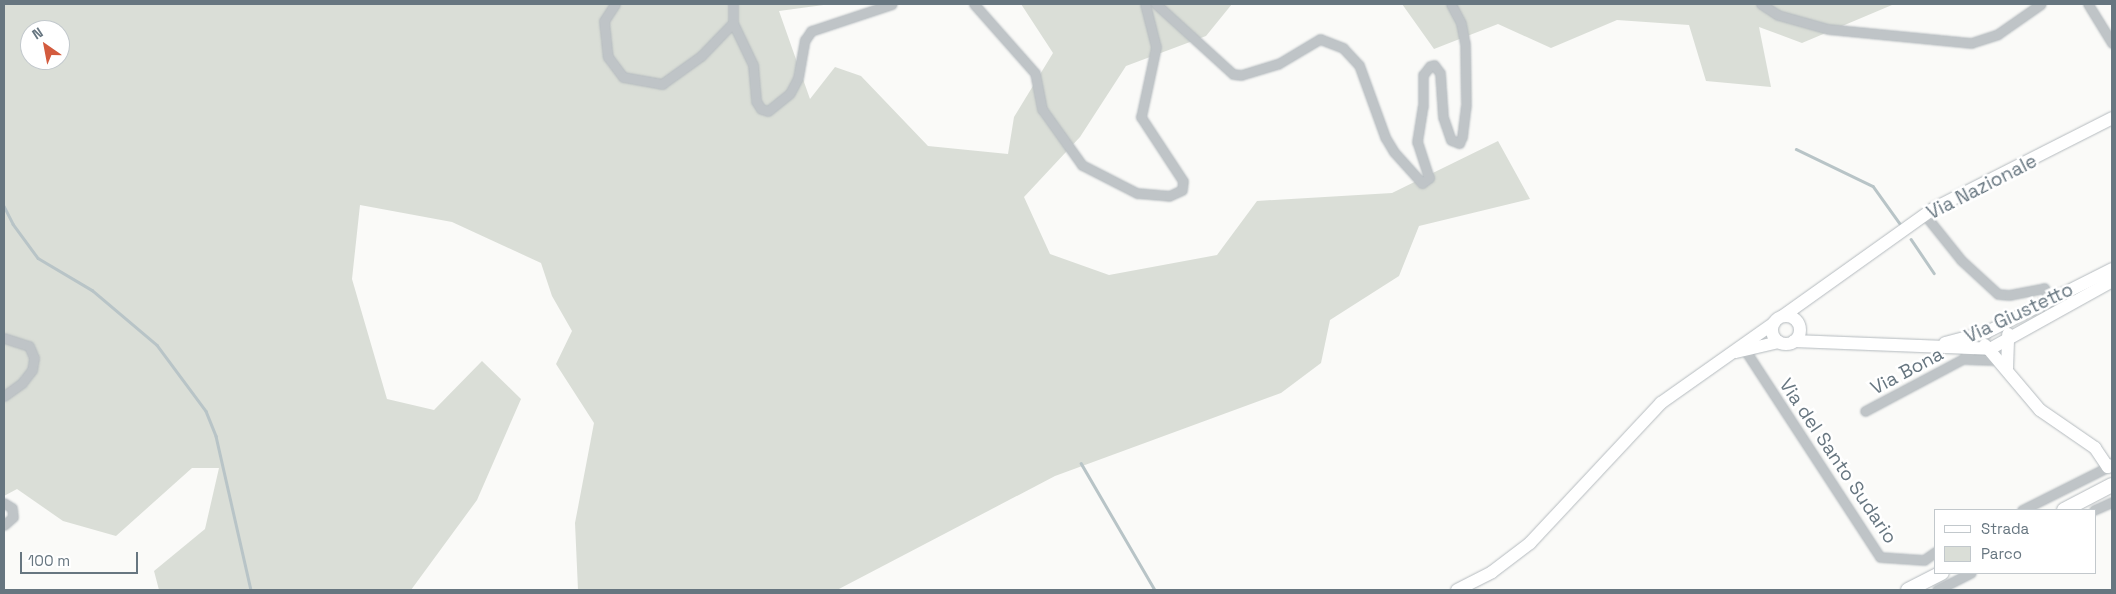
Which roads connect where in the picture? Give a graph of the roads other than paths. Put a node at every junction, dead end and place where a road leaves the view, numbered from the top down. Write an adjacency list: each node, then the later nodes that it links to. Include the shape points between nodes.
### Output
1 (614, 4): 11 (street, via 604,21 608,57 623,77 662,84 701,56)
2 (733, 4): 11 (street)
3 (892, 4): 11 (street, via 811,31 805,40 798,78 790,93 768,112 761,109 756,101 753,65)
4 (974, 4): 5 (street, via 1035,73 1042,109 1082,165 1137,193 1169,196 1182,190 1183,181 1140,117 1156,47)
5 (1145, 4)
6 (1156, 4): 7 (street, via 1233,74 1241,75 1278,64 1320,39 1343,48 1359,65 1385,137 1422,183 1429,178 1417,142 1423,106 1423,75 1430,66 1434,65 1440,73 1443,117 1451,140 1459,143 1462,138 1466,105 1465,44 1461,23)
7 (1451, 4)
8 (1761, 4): 9 (street, via 1778,15 1828,29 1971,43 1998,34)
9 (2041, 4)
10 (2088, 4): 12 (street)
11 (733, 23)
12 (2112, 43)
13 (2112, 118): 14 (main road, Via Nazionale)
14 (1925, 216): 17 (street, via 1961,260 1998,294 2044,288); 18 (main road, Via Nazionale)
15 (2112, 269): 17 (main road, Via Giustetto)
16 (2112, 281): 24 (main road, Via Giustetto)
17 (2051, 300): 20 (main road, Via Giustetto)
18 (1804, 301): 19 (main road, Via Nazionale); 21 (main road, via 1798,311)
19 (1778, 320): 21 (main road, Via Giustetto); 25 (main road, via 1774,336); 31 (main road, Via Nazionale)
20 (2005, 324): 22 (main road, Via Giustetto); 24 (main road)
21 (1799, 325): 26 (main road); 27 (main road, Via Giustetto)
22 (1987, 332): 28 (main road, Via Giustetto, via 1958,342); 29 (main road)
23 (4, 338): 35 (street, via 28,346 34,358 32,370 22,383)
24 (2009, 338): 29 (main road, Via Giustetto, via 1997,347); 34 (main road)
25 (1779, 342): 26 (main road, Via Giustetto); 30 (main road, Via Giustetto)
26 (1794, 342): 27 (main road, Via Giustetto)
27 (1826, 342): 28 (main road, Via Giustetto)
28 (1923, 347): 29 (main road, Via Giustetto)
29 (1979, 349): 32 (street, Via Bona); 33 (main road)
30 (1744, 350): 31 (main road, Via Giustetto); 45 (street, Via del Santo Sudario, via 1880,557 1924,560)
31 (1729, 354): 48 (main road, Via Nazionale, via 1661,403 1530,543 1492,572)
32 (1963, 359): 33 (street); 36 (street, Via Bona)
33 (1997, 360): 34 (main road)
34 (2007, 369): 37 (main road, via 2040,410 2095,448)
35 (4, 396)
36 (1865, 411)
37 (2110, 466): 41 (street)
38 (2112, 486): 42 (main road)
39 (4, 502): 44 (street, via 12,508 13,517)
40 (2112, 502): 43 (street)
41 (2024, 509)
42 (2066, 509)
43 (2096, 509)
44 (4, 525)
45 (1934, 553)
46 (1940, 574): 49 (main road)
47 (1969, 574): 50 (street)
48 (1457, 590)
49 (1908, 590)
50 (1938, 590)

